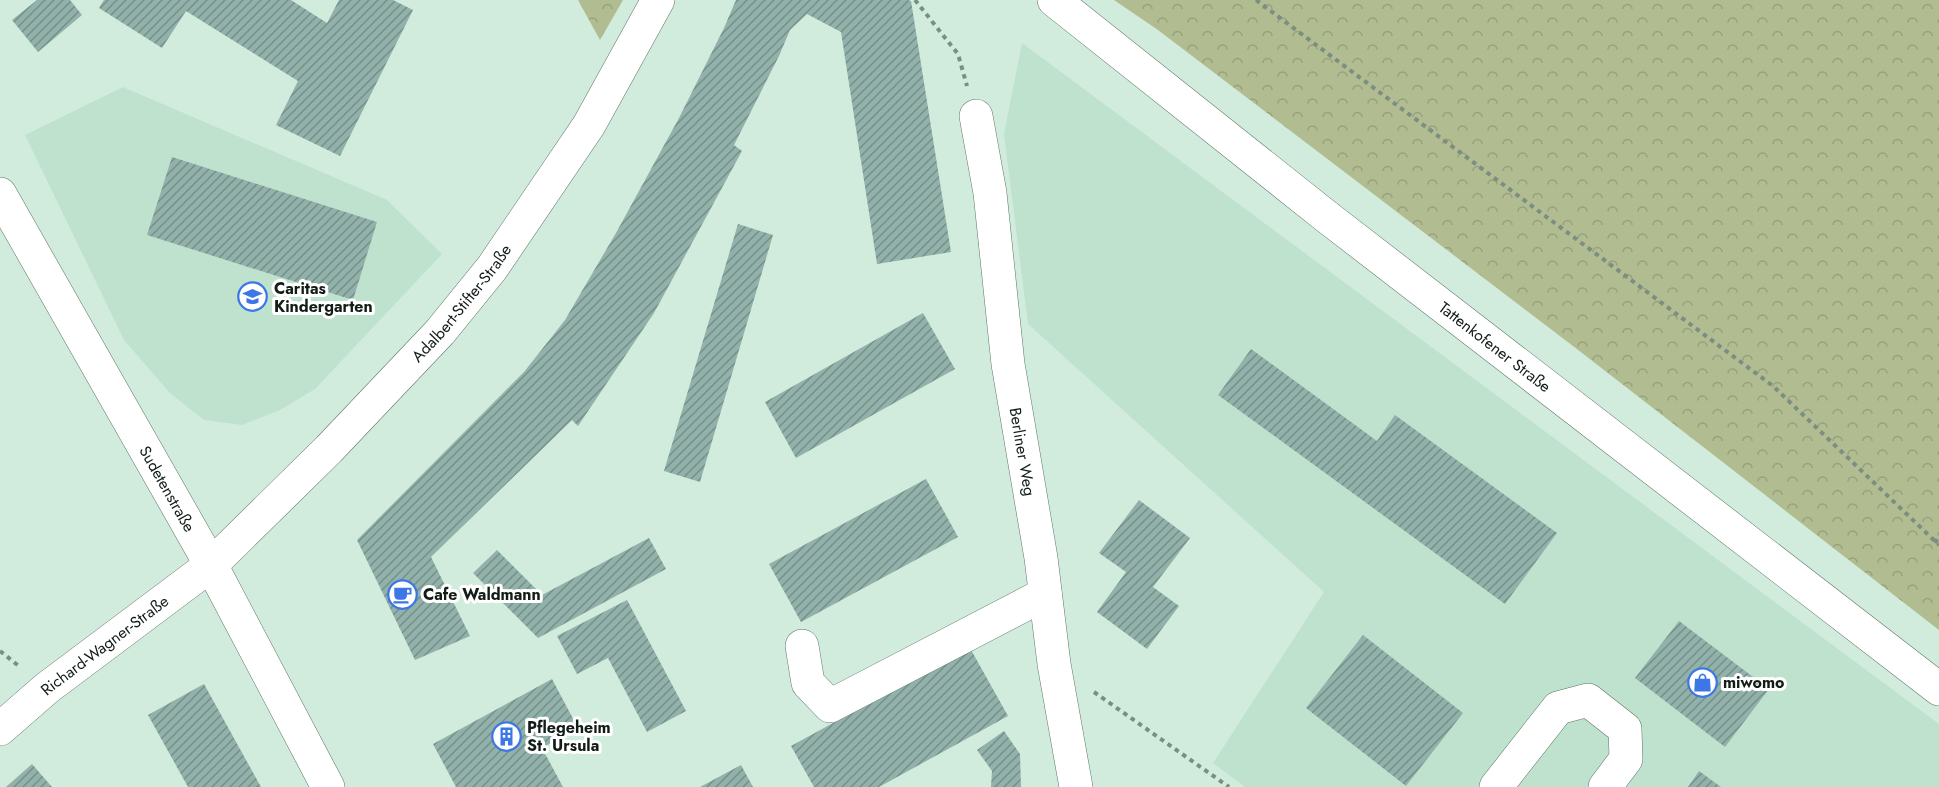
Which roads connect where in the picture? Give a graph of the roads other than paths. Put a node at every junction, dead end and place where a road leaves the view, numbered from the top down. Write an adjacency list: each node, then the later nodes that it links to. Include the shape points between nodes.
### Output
1 (658, 0): 5 (street, Adalbert-Stifter-Straße, via 589,125 492,268 440,332 345,433)
2 (1054, 0): 8 (street, Tattenkofener Straße, via 1327,217)
3 (976, 116): 6 (street, Berliner Weg, via 990,193 1008,364)
4 (0, 194): 5 (street, Sudetenstraße)
5 (211, 565): 9 (street, Richard-Wagner-Straße, via 47,688); 10 (street, Sudetenstraße)
6 (1045, 594): 7 (street, via 830,706 808,683); 11 (street, Berliner Weg)
7 (802, 646)
8 (1939, 689)
9 (0, 729)
10 (328, 787)
11 (1076, 787)
12 (1496, 787): 13 (street, via 1558,708 1588,700 1624,729 1626,759)
13 (1605, 787)

